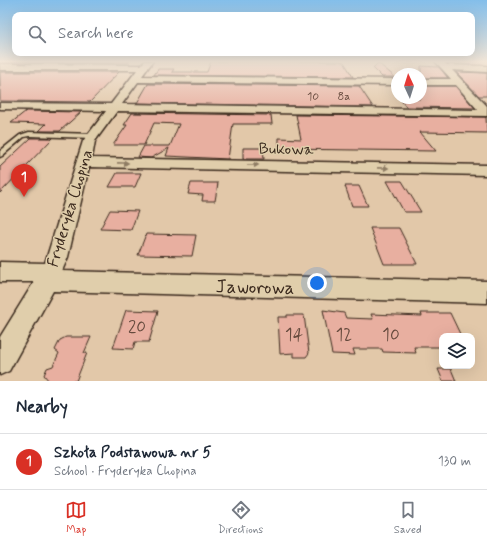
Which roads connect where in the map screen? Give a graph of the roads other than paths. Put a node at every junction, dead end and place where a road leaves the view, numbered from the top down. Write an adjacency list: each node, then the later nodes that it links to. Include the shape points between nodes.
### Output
1 (135, 79): 8 (street, Fryderyka Chopina)
2 (334, 79): 4 (street)
3 (457, 79): 6 (street)
4 (391, 82)
5 (427, 82): 6 (street)
6 (460, 82): 9 (street)
7 (0, 106): 8 (street)
8 (113, 107): 9 (street); 10 (street, Fryderyka Chopina)
9 (487, 113)
10 (93, 136): 11 (lane, via 29,134 22,136); 12 (street, Fryderyka Chopina, via 89,141)
11 (0, 155)
12 (84, 162): 13 (street, Bukowa, one-way to 13); 15 (street, Fryderyka Chopina, via 64,237)
13 (487, 170)
14 (0, 272): 15 (street, Jaworowa)
15 (49, 277): 16 (street, Jaworowa); 17 (street, Fryderyka Chopina)
16 (487, 292)
17 (0, 362)

